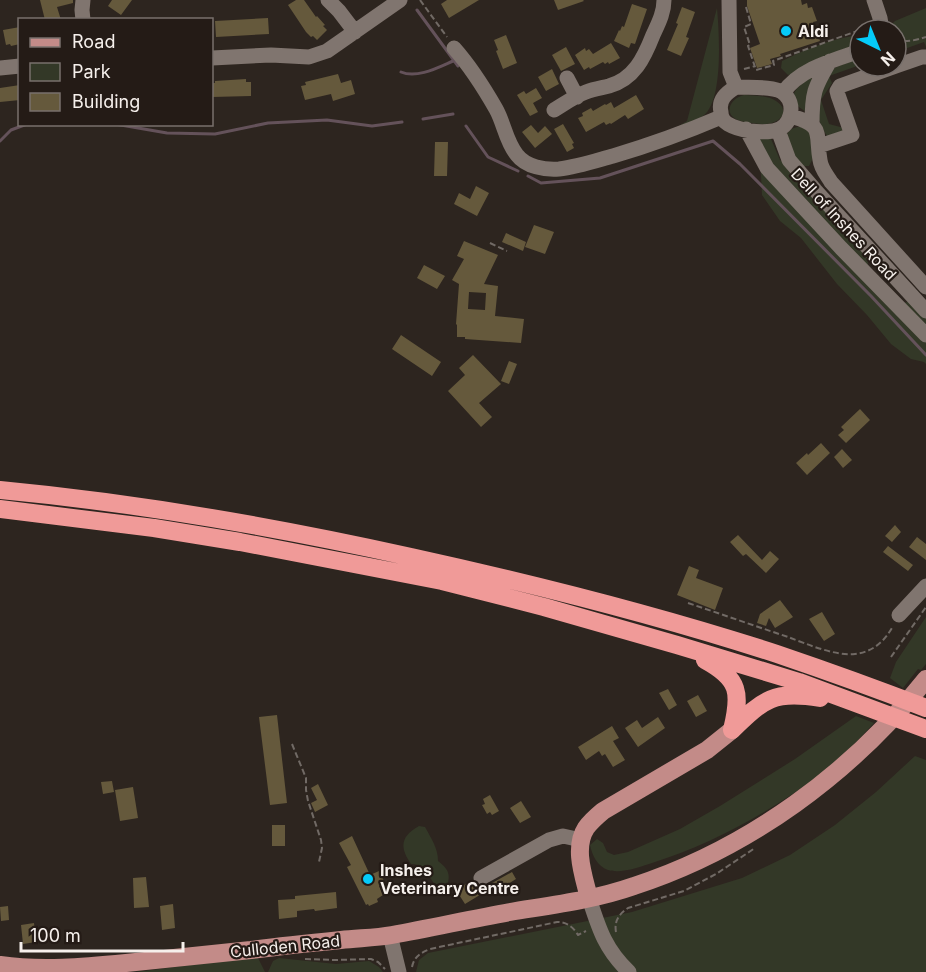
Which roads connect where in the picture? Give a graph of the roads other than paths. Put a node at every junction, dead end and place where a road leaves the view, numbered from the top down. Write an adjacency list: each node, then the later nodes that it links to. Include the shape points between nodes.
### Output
1 (83, 0): 7 (street)
2 (328, 0): 9 (street)
3 (400, 0): 9 (street)
4 (664, 0): 22 (street, via 660,20 634,71 624,80)
5 (729, 0): 20 (street, via 730,72)
6 (874, 0): 8 (street)
7 (83, 18)
8 (880, 18)
9 (355, 32): 13 (street, via 327,51 309,57)
10 (454, 48): 25 (street, via 497,110 517,155 529,165 557,169 580,165)
11 (848, 55): 14 (street)
12 (926, 57): 15 (street)
13 (213, 58)
14 (830, 61): 21 (street, via 797,78); 26 (street, via 814,89)
15 (908, 62)
16 (18, 66): 17 (street)
17 (0, 68)
18 (567, 78): 22 (street)
19 (862, 78): 29 (street, via 840,86 837,91 852,135)
20 (736, 87): 21 (street); 25 (street, via 722,100)
21 (783, 93): 24 (street, via 790,103)
22 (577, 97): 23 (street)
23 (554, 110)
24 (791, 116): 26 (street); 28 (street)
25 (722, 117): 27 (street, via 726,123)
26 (812, 125): 29 (street)
27 (746, 129): 28 (street); 32 (street, Dell of Inshes Road, via 767,168)
28 (778, 130): 31 (street, Dell of Inshes Road, via 789,160)
29 (819, 146): 30 (street, via 822,168 831,182)
30 (926, 286)
31 (926, 311)
32 (926, 335)
33 (0, 490): 40 (highway, via 221,519 339,541 535,586 776,654)
34 (0, 509): 37 (highway, via 240,542 442,581)
35 (926, 586): 36 (street)
36 (899, 615)
37 (677, 645): 39 (highway); 42 (highway, via 716,666 733,682 738,701)
38 (926, 679): 45 (main road, Culloden Road, via 881,731 764,825 661,877)
39 (864, 705): 41 (highway); 42 (highway, via 792,694 762,703)
40 (926, 708)
41 (926, 729)
42 (732, 730): 43 (main road, via 707,750 603,811 585,829)
43 (581, 840): 44 (street, via 563,836 549,840); 45 (main road)
44 (481, 878)
45 (589, 898): 46 (main road, Culloden Road); 49 (street, via 604,940)
46 (390, 935): 47 (main road, Culloden Road, via 104,965 47,969); 48 (street)
47 (0, 965)
48 (399, 972)
49 (629, 972)

